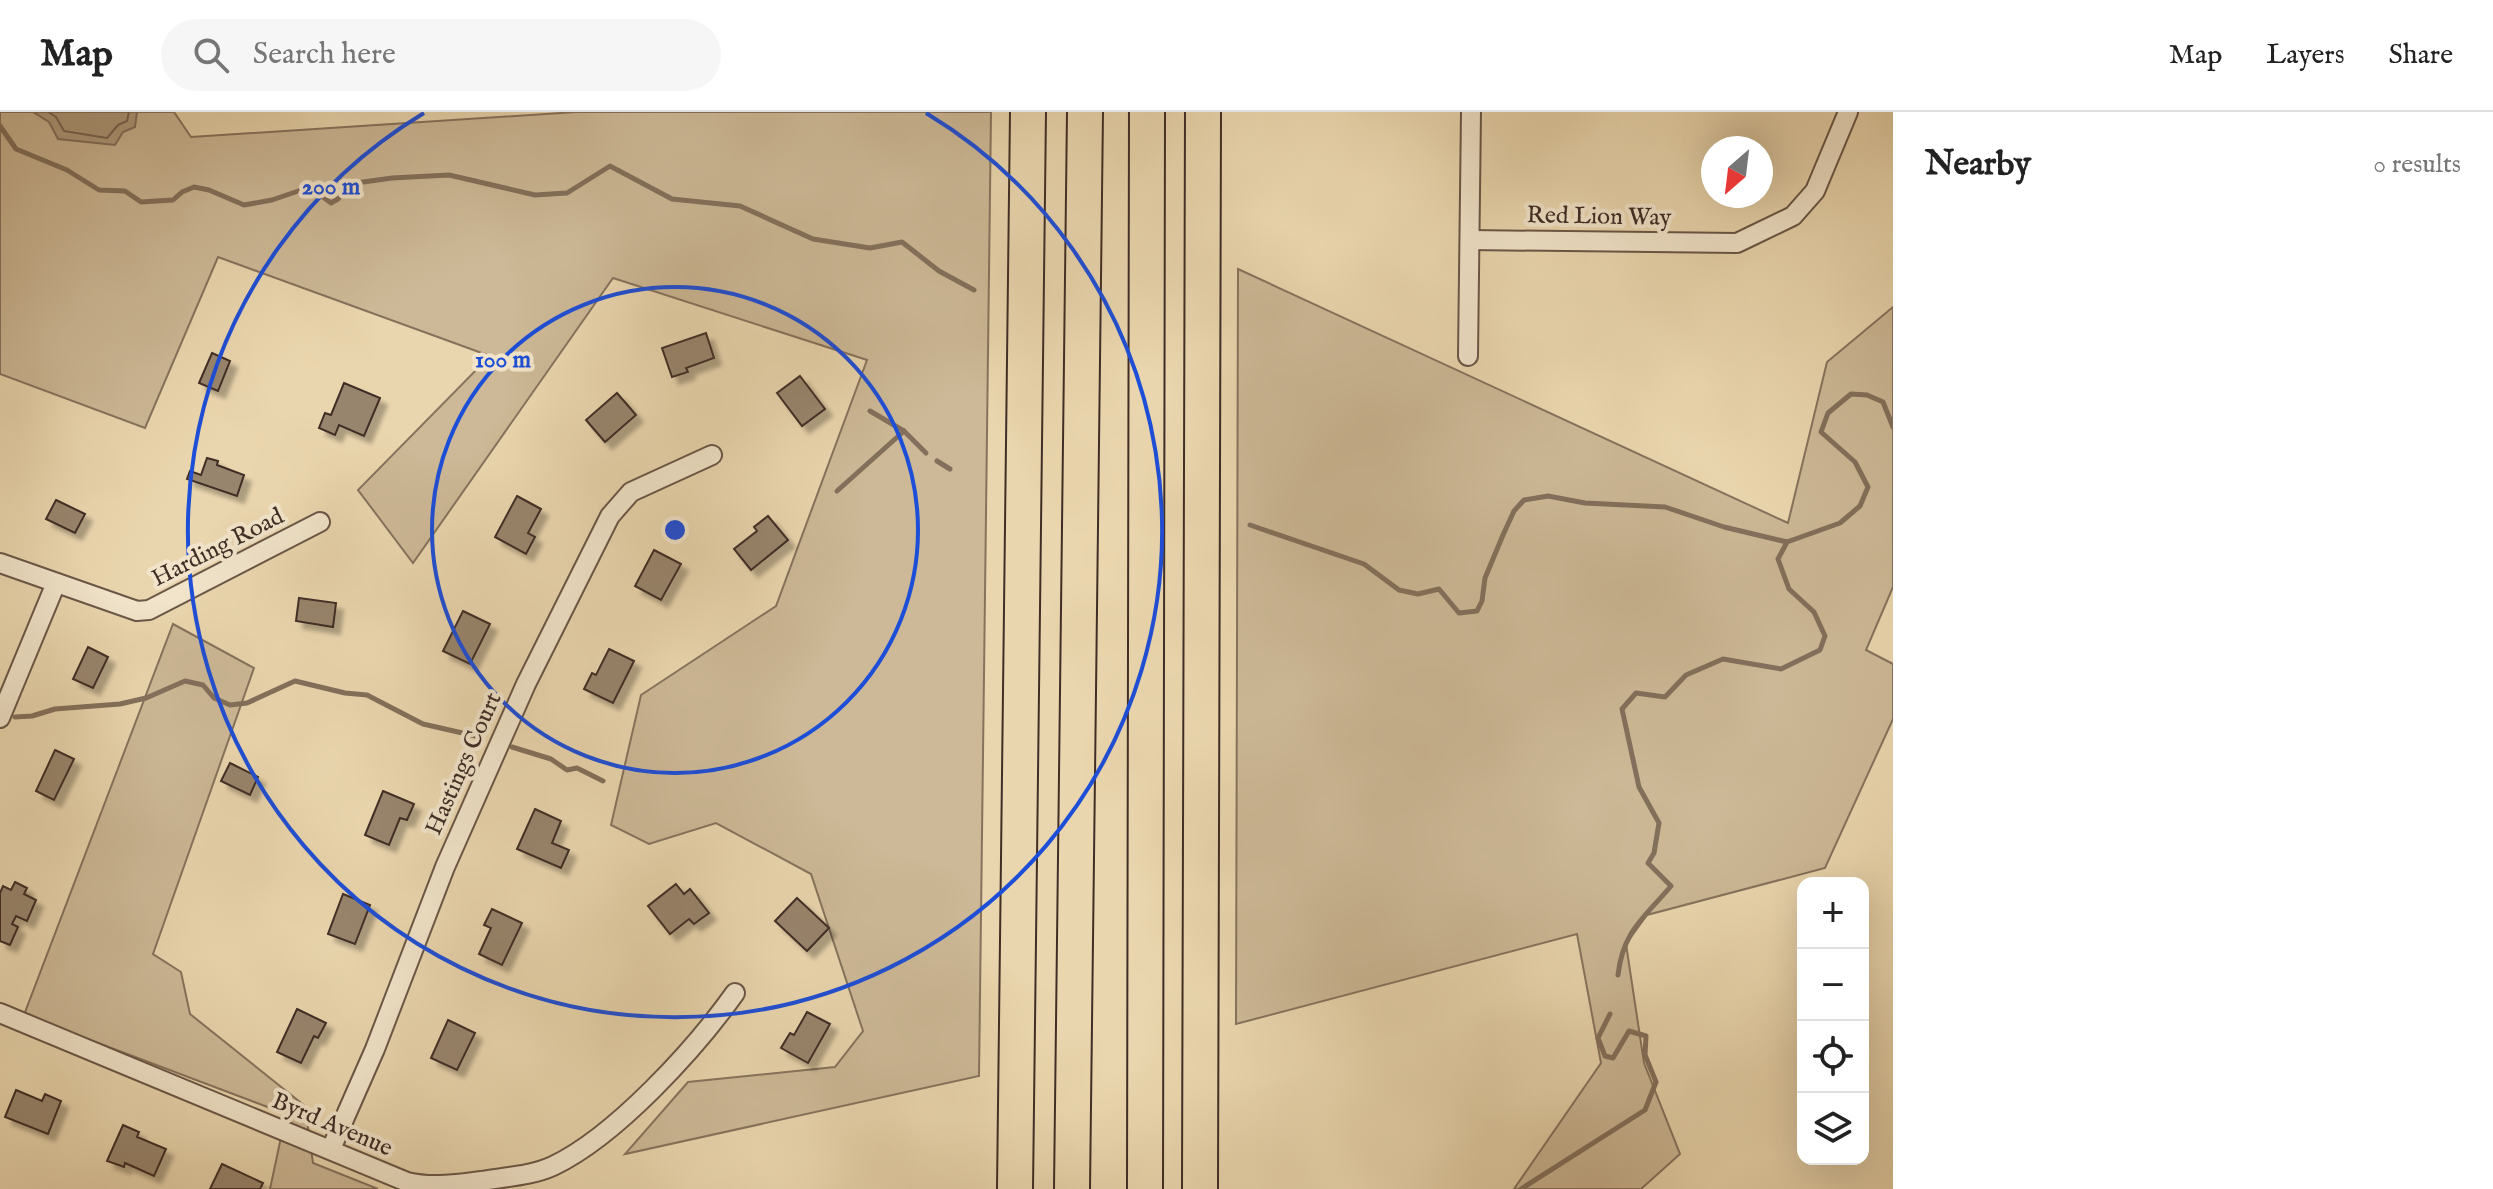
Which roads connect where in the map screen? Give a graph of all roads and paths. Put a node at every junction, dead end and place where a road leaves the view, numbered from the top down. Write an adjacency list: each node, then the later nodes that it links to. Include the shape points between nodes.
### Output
1 (1028, 112): 19 (highway)
2 (1064, 112): 9 (highway)
3 (1085, 112): 9 (highway)
4 (1147, 112): 21 (highway)
5 (1203, 112): 22 (highway)
6 (1471, 112): 8 (street)
7 (1848, 112): 8 (street, Red Lion Way, via 1815,191 1793,216 1737,243)
8 (1470, 240): 10 (street)
9 (1082, 329): 20 (highway)
10 (1468, 356)
11 (712, 455): 18 (street, Hastings Court, via 631,492 610,516 526,684 445,867)
12 (320, 522): 14 (street, Harding Road, via 149,610 137,611)
13 (0, 563): 14 (street, Harding Road)
14 (56, 583): 15 (street)
15 (0, 718)
16 (735, 993): 18 (street, Byrd Avenue, via 708,1031 620,1120 554,1166 447,1186 423,1185)
17 (0, 1013): 18 (street, Byrd Avenue)
18 (331, 1149)
19 (1015, 1189)
20 (1072, 1189)
21 (1145, 1189)
22 (1200, 1189)

